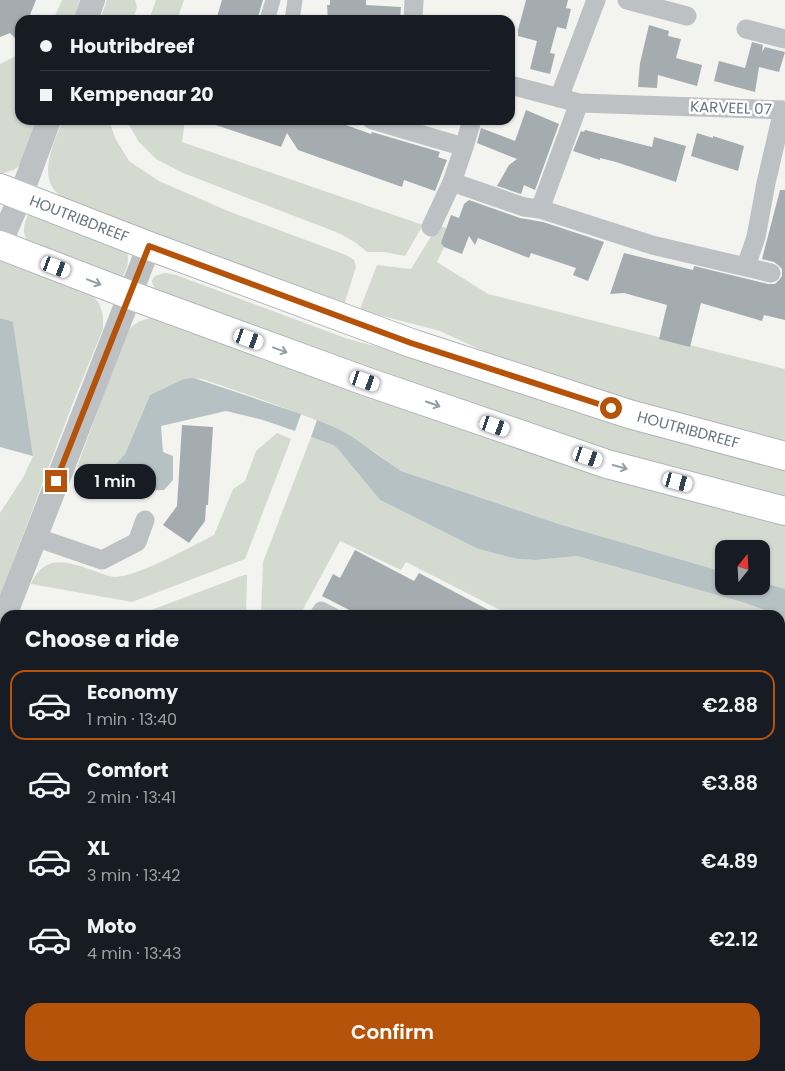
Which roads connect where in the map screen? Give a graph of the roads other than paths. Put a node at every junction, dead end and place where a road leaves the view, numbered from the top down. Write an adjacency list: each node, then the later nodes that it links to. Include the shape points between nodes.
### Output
1 (93, 0): 7 (street)
2 (273, 0): 8 (street)
3 (295, 0): 9 (street)
4 (414, 0): 10 (street)
5 (596, 0): 15 (street)
6 (627, 0): 11 (street)
7 (88, 15)
8 (268, 15)
9 (293, 15)
10 (413, 15)
11 (687, 16)
12 (746, 29): 13 (street)
13 (785, 39)
14 (515, 86): 15 (street, KARVEEL 07)
15 (559, 98): 16 (street, KARVEEL 07)
16 (579, 102): 17 (street, KARVEEL 07); 24 (street)
17 (784, 108): 28 (street, KARVEEL 07, via 756,237)
18 (46, 125): 23 (street)
19 (389, 125): 21 (street)
20 (471, 125): 21 (street)
21 (464, 147): 22 (street)
22 (452, 182): 24 (street, via 524,207); 25 (street)
23 (10, 192): 26 (street); 27 (main road, HOUTRIBDREEF)
24 (540, 209): 28 (street, via 652,245)
25 (431, 227)
26 (0, 245): 30 (main road, one-way to 30)
27 (149, 246): 30 (street); 31 (main road, HOUTRIBDREEF, via 419,345 628,414)
28 (746, 266): 29 (street)
29 (771, 273)
30 (130, 295): 32 (main road, one-way to 32, via 365,381 607,464); 34 (street)
31 (785, 456)
32 (785, 511)
33 (145, 520): 34 (street, via 137,542 102,560)
34 (35, 536): 35 (street)
35 (6, 610)

